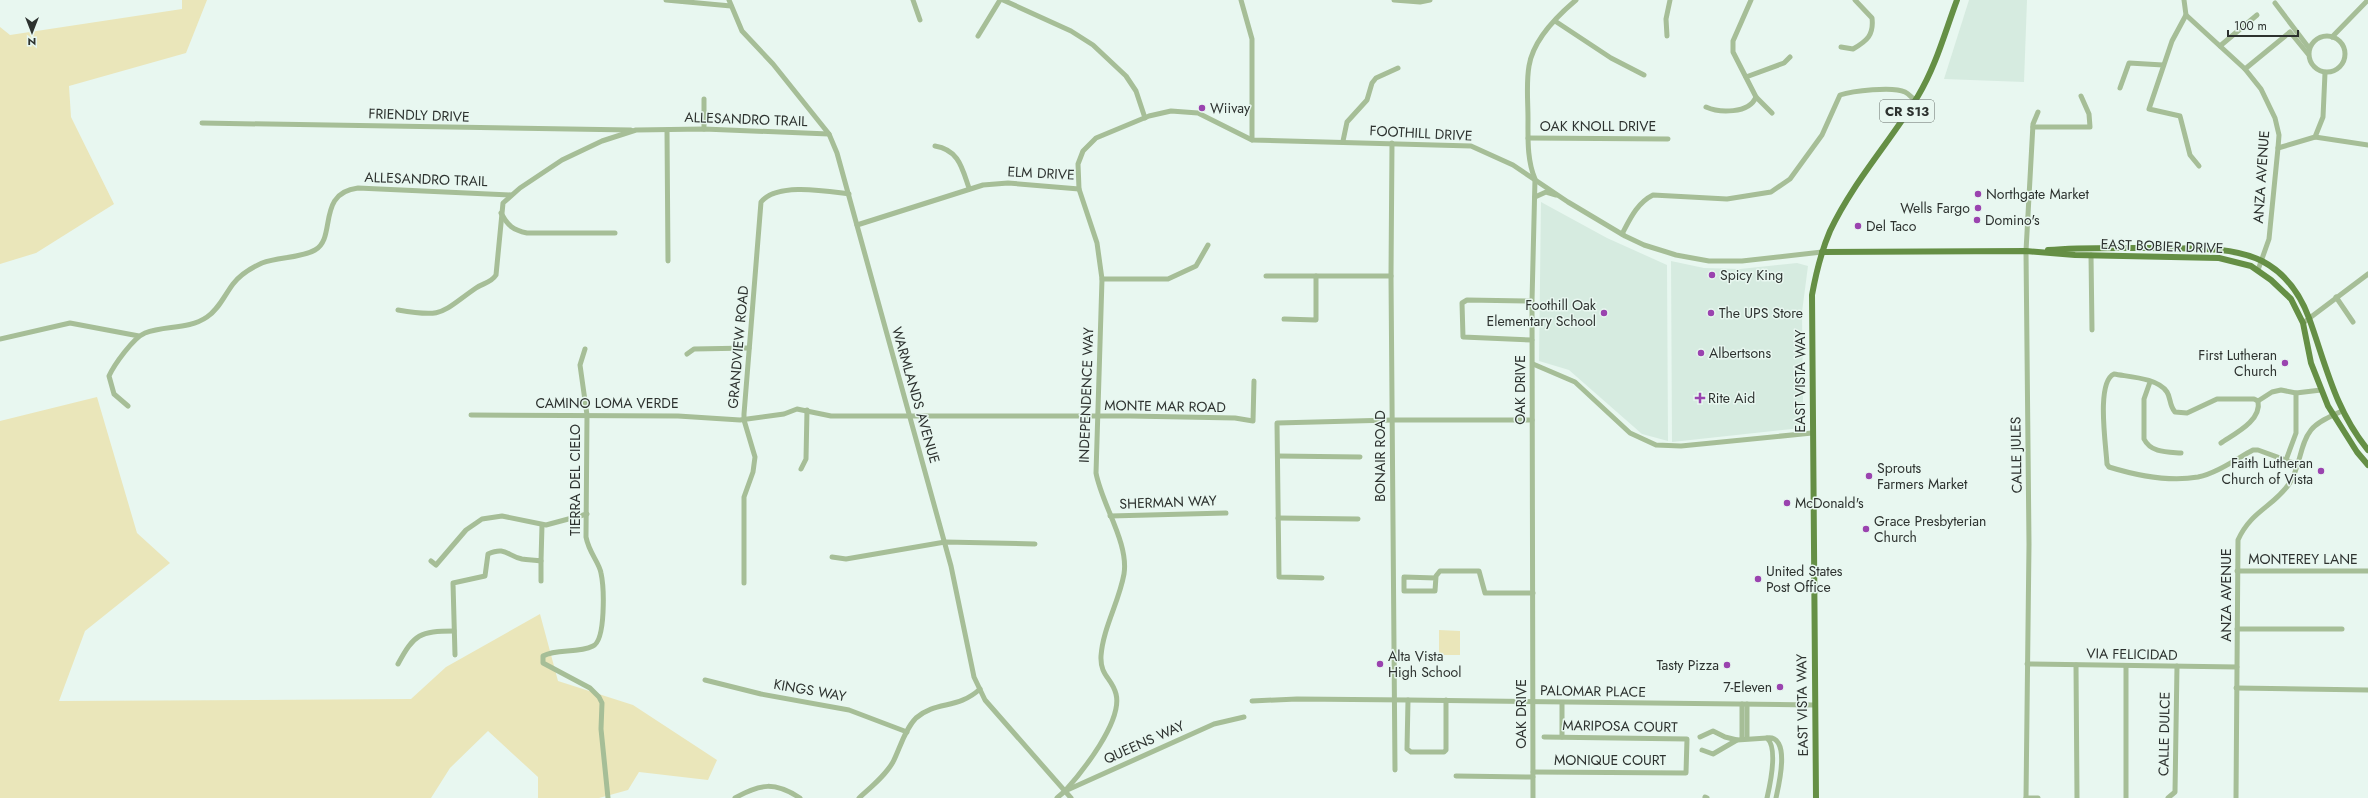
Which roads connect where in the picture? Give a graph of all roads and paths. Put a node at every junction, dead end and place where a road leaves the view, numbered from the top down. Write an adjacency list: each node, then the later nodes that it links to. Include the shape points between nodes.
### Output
1 (666, 0): 17 (street)
2 (729, 0): 17 (street, WARMLANDS AVENUE)
3 (913, 0): 20 (street)
4 (1000, 0): 22 (street)
5 (1003, 0): 44 (street, via 1071,31 1093,45 1126,76 1136,91)
6 (1241, 0): 54 (street, via 1252,39)
7 (1394, 0): 8 (street)
8 (1430, 0)
9 (1576, 0): 21 (street, OAK DRIVE)
10 (1670, 0): 23 (street, via 1666,18)
11 (1751, 0): 35 (street, via 1733,41 1735,57)
12 (1855, 0): 26 (street, via 1872,18 1872,33 1870,38 1853,49)
13 (1957, 0): 40 (main road, EAST VISTA WAY / CR S13, via 1935,62)
14 (2184, 0): 18 (street)
15 (2368, 0): 24 (street)
16 (2275, 3): 27 (street)
17 (731, 6): 50 (street, WARMLANDS AVENUE, via 742,31 773,64)
18 (2186, 15): 25 (street, ANZA AVENUE); 30 (street)
19 (2257, 15): 25 (street)
20 (920, 20)
21 (1555, 22): 34 (street, via 1611,58); 52 (street, OAK DRIVE, via 1536,47 1529,64)
22 (978, 36)
23 (1667, 36)
24 (2332, 37): 27 (street, via 2316,39); 33 (street, via 2338,39 2344,49 2344,60 2337,70)
25 (2220, 46): 32 (street, ANZA AVENUE)
26 (1841, 47)
27 (2309, 48): 28 (street)
28 (2308, 54): 32 (street, via 2290,32); 33 (street, via 2315,69)
29 (1790, 57): 35 (street, via 1784,63)
30 (2163, 65): 36 (street, via 2129,63); 60 (street, via 2149,109 2180,116 2190,155)
31 (1398, 68): 55 (street, via 1376,78 1372,83 1367,100 1347,122)
32 (2245, 69): 59 (street, ANZA AVENUE, via 2261,89 2270,106 2278,128)
33 (2325, 73): 51 (street, via 2323,117)
34 (1644, 75)
35 (1746, 77): 38 (street)
36 (2120, 88)
37 (2081, 96): 46 (street, via 2089,114 2090,127)
38 (1756, 97): 41 (street, via 1752,103 1729,112); 43 (street)
39 (704, 99): 47 (street)
40 (1915, 100): 71 (street, via 1905,92 1892,90 1849,92 1840,95 1822,135 1790,179 1771,192 1727,199 1653,195 1644,199 1635,210); 74 (main road, EAST VISTA WAY / CR S13, via 1846,200)
41 (1706, 107)
42 (2038, 112): 46 (street, CALLE JULES)
43 (1772, 113)
44 (1145, 118): 54 (street, ELM DRIVE, via 1171,111 1198,112); 63 (street, ELM DRIVE, via 1091,142 1083,151 1078,164)
45 (202, 123): 48 (street, FRIENDLY DRIVE)
46 (2033, 127): 73 (street, CALLE JULES)
47 (704, 129): 49 (street, ALLESANDRO TRAIL); 50 (street, ALLESANDRO TRAIL)
48 (636, 130): 49 (street, ALLESANDRO TRAIL); 65 (street, ALLESANDRO TRAIL, via 602,141 562,160)
49 (666, 130): 76 (street)
50 (828, 134): 64 (street, WARMLANDS AVENUE, via 837,153)
51 (2315, 137): 57 (street); 59 (street)
52 (1528, 138): 53 (street, OAK KNOLL DRIVE); 61 (street, OAK DRIVE, via 1530,168)
53 (1668, 139)
54 (1252, 140): 55 (street, FOOTHILL DRIVE)
55 (1343, 141): 56 (street, FOOTHILL DRIVE)
56 (1392, 143): 61 (street, FOOTHILL DRIVE, via 1471,146 1500,158); 82 (street, BONAIR ROAD)
57 (2368, 144)
58 (935, 146): 62 (street, via 947,149 959,160)
59 (2278, 148): 77 (street, ANZA AVENUE, via 2269,239)
60 (2199, 166)
61 (1535, 179): 66 (street, FOOTHILL DRIVE); 67 (street, OAK DRIVE)
62 (969, 188): 63 (street, ELM DRIVE, via 1000,183); 69 (street, ELM DRIVE)
63 (1080, 189): 83 (street, INDEPENDENCE WAY, via 1097,243)
64 (849, 194): 69 (street, WARMLANDS AVENUE); 95 (street, GRANDVIEW ROAD, via 782,191 771,193 761,202)
65 (511, 195): 68 (street, via 503,203); 92 (street, ALLESANDRO TRAIL, via 350,189 339,194 333,204 324,238 315,251 277,258 243,274 215,312 205,319 176,328 146,332)
66 (1561, 196): 67 (street, via 1546,192); 71 (street, FOOTHILL DRIVE)
67 (1535, 197): 85 (street, OAK DRIVE)
68 (500, 213): 70 (street, via 508,225 527,233); 86 (street, via 496,275 492,280 439,313 424,315)
69 (857, 224): 110 (street, WARMLANDS AVENUE)
70 (615, 233)
71 (1622, 234): 74 (street, FOOTHILL DRIVE, via 1644,245 1676,255 1710,261 1760,261)
72 (1208, 245): 83 (street, via 1196,266 1168,279)
73 (2026, 251): 74 (main road, EAST BOBIER DRIVE); 75 (main road, EAST BOBIER DRIVE); 77 (main road, EAST BOBIER DRIVE, via 2072,248 2217,250); 148 (street, CALLE JULES, via 2029,544)
74 (1822, 252): 115 (main road, EAST VISTA WAY / CR S13, via 1811,308)
75 (2091, 255): 78 (main road, EAST BOBIER DRIVE, via 2219,258 2236,261); 91 (street)
76 (668, 261)
77 (2261, 261): 78 (street, ANZA AVENUE); 87 (main road, EAST BOBIER DRIVE, via 2286,278)
78 (2258, 270): 90 (main road, EAST BOBIER DRIVE, via 2291,299)
79 (2368, 274): 84 (street)
80 (1266, 276): 81 (street)
81 (1316, 276): 82 (street); 88 (street, via 1316,320)
82 (1391, 276): 113 (street, BONAIR ROAD)
83 (1102, 280): 111 (street, INDEPENDENCE WAY)
84 (2336, 297): 87 (street); 89 (street)
85 (1532, 301): 94 (street, OAK DRIVE); 94 (street, via 1468,300 1462,303 1463,337)
86 (398, 310)
87 (2309, 318): 90 (street); 106 (main road, EAST BOBIER DRIVE, via 2322,363)
88 (1284, 319)
89 (2353, 322)
90 (2303, 323): 101 (main road, EAST BOBIER DRIVE, via 2311,363)
91 (2092, 330)
92 (139, 336): 93 (street, via 70,323); 104 (street, via 113,367 109,376 114,394)
93 (0, 339)
94 (1532, 340): 98 (street, OAK DRIVE)
95 (749, 348): 97 (street, via 694,349); 112 (street, GRANDVIEW ROAD)
96 (585, 349): 108 (street, TIERRA DEL CIELO, via 580,365)
97 (687, 354)
98 (1533, 364): 114 (street, OAK DRIVE); 115 (street, via 1575,382 1630,433 1656,445 1681,446)
99 (1254, 381): 111 (street, MONTE MAR ROAD, via 1253,421 1235,418)
100 (2150, 382): 103 (street, via 2160,384 2168,393 2169,404 2175,412 2191,412 2217,399); 118 (street, via 2144,399 2144,439 2152,448 2159,451); 121 (street, via 2114,374 2107,380 2103,407 2109,467 2129,473 2180,478 2208,474 2253,450)
101 (2321, 390): 102 (street); 109 (main road, EAST BOBIER DRIVE)
102 (2296, 393): 103 (street, via 2281,390 2272,392); 121 (street, via 2296,433)
103 (2258, 401): 116 (street, via 2259,409 2253,419)
104 (128, 406)
105 (807, 410): 110 (street, MONTE MAR ROAD, via 831,416); 112 (street, MONTE MAR ROAD, via 797,409 784,414); 124 (street, via 806,460)
106 (2342, 411): 109 (street, ANZA AVENUE); 117 (main road, EAST BOBIER DRIVE)
107 (471, 415): 108 (street, CAMINO LOMA VERDE)
108 (588, 415): 112 (street, CAMINO LOMA VERDE, via 708,416); 126 (street, TIERRA DEL CIELO)
109 (2333, 416): 122 (street, ANZA AVENUE, via 2310,430); 123 (main road, EAST BOBIER DRIVE)
110 (910, 417): 111 (street, MONTE MAR ROAD); 131 (street, WARMLANDS AVENUE)
111 (1097, 417): 127 (street, INDEPENDENCE WAY, via 1096,473 1099,490)
112 (744, 420): 141 (street, GRANDVIEW ROAD, via 755,457 744,498)
113 (1392, 420): 114 (street); 119 (street, via 1277,423); 157 (street, BONAIR ROAD)
114 (1532, 420): 142 (street, OAK DRIVE)
115 (1812, 433): 164 (main road, EAST VISTA WAY / CR S13)
116 (2221, 443)
117 (2367, 446)
118 (2181, 453)
119 (1278, 456): 120 (street); 128 (street)
120 (1360, 457)
121 (2286, 460): 122 (street)
122 (2299, 465): 136 (street, ANZA AVENUE, via 2284,491 2244,526 2238,540)
123 (2368, 466)
124 (801, 469)
125 (1226, 512): 127 (street, SHERMAN WAY)
126 (588, 514): 130 (street); 178 (street, TIERRA DEL CIELO, via 588,548 601,572 600,638 594,646 580,651 548,653 543,656 543,663 590,688 602,703 601,729)
127 (1110, 516): 177 (street, INDEPENDENCE WAY, via 1124,554 1124,574 1101,652 1100,666 1116,694 1117,704 1096,752)
128 (1278, 518): 129 (street); 138 (street, via 1279,578)
129 (1358, 519)
130 (542, 525): 134 (street, via 502,516 482,519 466,530 436,565); 135 (street)
131 (945, 542): 132 (street); 133 (street, via 846,559); 155 (street, WARMLANDS AVENUE, via 974,677)
132 (1035, 544)
133 (832, 557)
134 (431, 561)
135 (541, 561): 140 (street); 145 (street, via 520,559 508,551 488,554 485,576 453,583)
136 (2237, 571): 137 (street, MONTEREY LANE); 143 (street, ANZA AVENUE)
137 (2368, 571)
138 (1322, 578)
139 (1436, 578): 139 (street, via 1435,591 1404,591 1404,577); 142 (street, via 1440,571 1479,571 1485,593)
140 (541, 581)
141 (744, 583)
142 (1533, 593): 161 (street, OAK DRIVE)
143 (2237, 629): 144 (street); 152 (street, ANZA AVENUE)
144 (2342, 629)
145 (454, 631): 146 (street); 147 (street, via 430,631 418,636 409,644)
146 (455, 655)
147 (398, 664)
148 (2027, 664): 149 (street, VIA FELICIDAD); 188 (street, CALLE JULES)
149 (2076, 665): 150 (street, VIA FELICIDAD); 190 (street)
150 (2126, 666): 151 (street, VIA FELICIDAD); 191 (street)
151 (2177, 666): 152 (street, VIA FELICIDAD); 192 (street, CALLE DULCE, via 2175,792)
152 (2237, 667): 154 (street, ANZA AVENUE)
153 (705, 680): 166 (street, KINGS WAY, via 761,694 849,710)
154 (2236, 688): 156 (street); 193 (street, ANZA AVENUE)
155 (980, 689): 166 (street, via 959,704 926,711 912,723); 177 (street, WARMLANDS AVENUE, via 985,700 1004,723)
156 (2368, 690)
157 (1395, 700): 158 (street, PALOMAR PLACE); 160 (street, PALOMAR PLACE); 173 (street, BONAIR ROAD)
158 (1408, 700): 159 (street, PALOMAR PLACE); 159 (street, via 1407,749 1411,752 1446,750)
159 (1446, 700): 161 (street, PALOMAR PLACE)
160 (1252, 701)
161 (1533, 702): 162 (street, PALOMAR PLACE); 175 (street, OAK DRIVE)
162 (1562, 703): 163 (street, PALOMAR PLACE); 168 (street)
163 (1744, 704): 164 (street, PALOMAR PLACE); 171 (street)
164 (1814, 705): 187 (main road, EAST VISTA WAY / CR S13)
165 (1244, 717): 177 (street, QUEENS WAY, via 1214,724)
166 (907, 732): 181 (street, via 892,763)
167 (1544, 737): 168 (street, MARIPOSA COURT)
168 (1562, 737): 174 (street, MARIPOSA COURT, via 1687,739)
169 (1700, 737): 171 (street, via 1713,731 1729,739)
170 (1767, 738): 171 (street); 185 (street, via 1772,747); 186 (street, via 1776,739 1781,747 1781,776)
171 (1742, 739): 172 (street, via 1713,754)
172 (1702, 750)
173 (1395, 770)
174 (1686, 773): 175 (street, MONIQUE COURT)
175 (1533, 775): 176 (street, MONIQUE COURT); 184 (street, OAK DRIVE)
176 (1456, 776)
177 (1065, 791): 182 (street, QUEENS WAY); 183 (street, WARMLANDS AVENUE)
178 (608, 797)
179 (735, 798): 180 (street, via 758,787 770,785)
180 (800, 798)
181 (859, 798)
182 (1057, 798)
183 (1071, 798)
184 (1533, 798)
185 (1767, 798)
186 (1776, 798)
187 (1816, 798)
188 (2026, 798): 189 (street)
189 (2038, 798)
190 (2077, 798)
191 (2126, 798)
192 (2168, 798)
193 (2236, 798)

